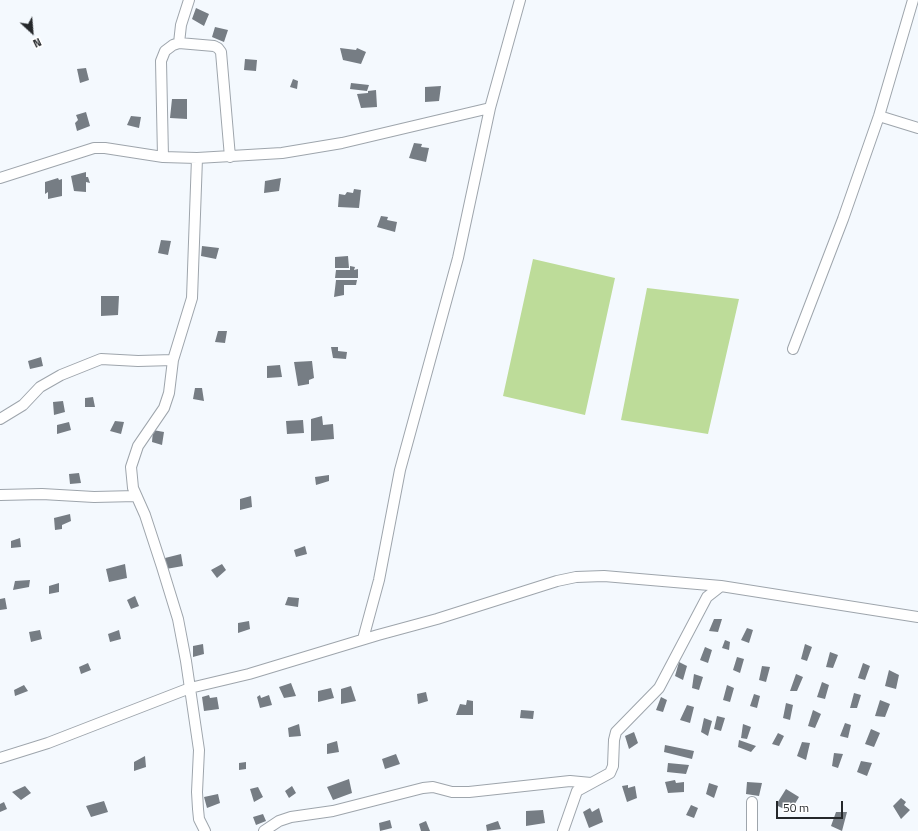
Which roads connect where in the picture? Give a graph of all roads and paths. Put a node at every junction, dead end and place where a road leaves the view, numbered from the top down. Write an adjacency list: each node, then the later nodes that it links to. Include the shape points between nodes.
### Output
1 (189, 0): 4 (street, via 181,25)
2 (520, 0): 5 (street)
3 (914, 7): 6 (street)
4 (179, 43): 8 (street, via 165,52 161,61); 9 (street, via 214,46 220,52)
5 (490, 108): 9 (street, via 342,143 282,153); 19 (street, via 458,258 400,470 379,580)
6 (879, 116): 7 (street); 12 (street)
7 (918, 128)
8 (163, 157): 10 (street); 11 (street, via 94,148)
9 (230, 157): 10 (street)
10 (197, 158): 13 (street, via 192,298)
11 (0, 178)
12 (793, 349)
13 (173, 360): 14 (street, via 101,359 61,375 40,387 23,405); 16 (street, via 169,393 164,408 138,446 130,467)
14 (0, 418)
15 (0, 495): 16 (street)
16 (136, 496): 20 (street, via 145,515 178,619)
17 (721, 586): 18 (street); 19 (street, via 604,576 576,577); 22 (street, via 707,597 659,688 616,732 610,773)
18 (918, 617)
19 (363, 639): 20 (street, via 249,674)
20 (190, 688): 21 (street, via 48,743); 24 (street, via 199,750 199,819)
21 (0, 758)
22 (590, 783): 25 (street, via 570,781 469,792 424,788 333,811 291,817); 26 (street, via 577,791)
23 (752, 802): 27 (street)
24 (205, 831)
25 (264, 831)
26 (562, 831)
27 (752, 831)

